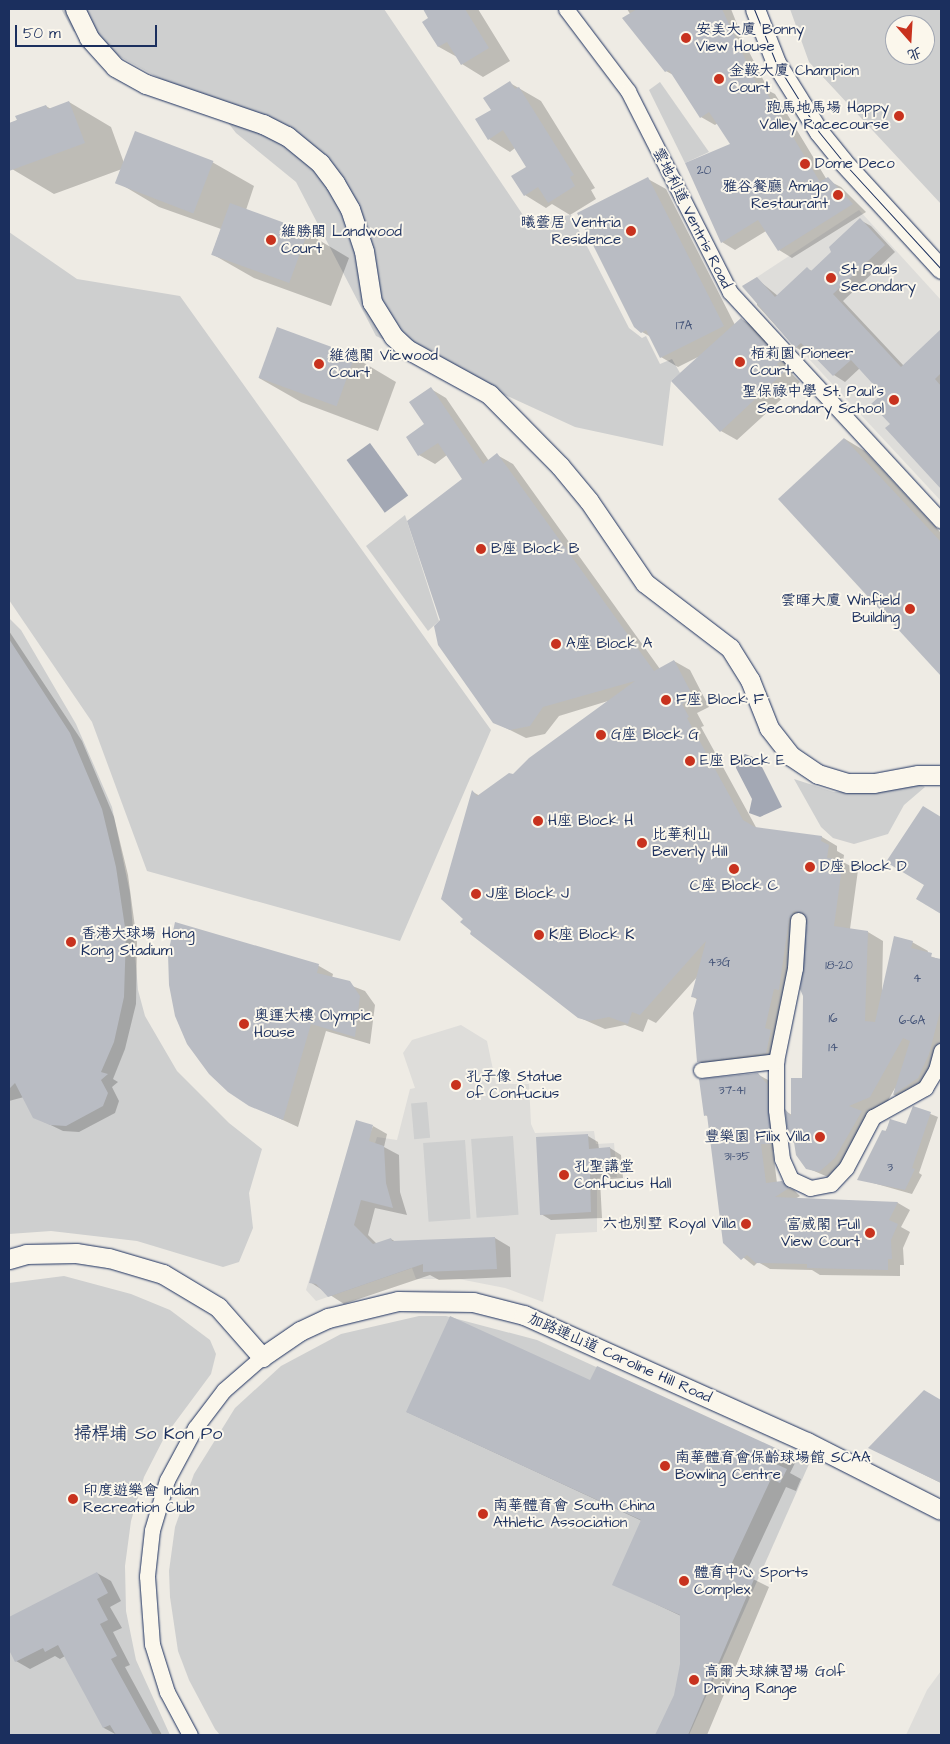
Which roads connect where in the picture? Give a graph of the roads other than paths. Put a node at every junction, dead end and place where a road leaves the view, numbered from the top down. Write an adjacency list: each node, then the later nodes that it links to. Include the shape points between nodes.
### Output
1 (75, 9): 6 (street, via 89,38 115,68 146,84 269,127 299,145 320,163 350,209 364,251 372,302 393,336 407,349 457,374 500,403 590,501 645,583 714,634 737,658 775,738 808,769 827,778 858,784)
2 (566, 9): 5 (street, 雲地利道 Ventris Road, via 628,91 730,292)
3 (754, 9): 4 (street, via 776,63 823,137)
4 (941, 269)
5 (941, 521)
6 (940, 775)
7 (798, 920): 9 (street, via 795,968)
8 (941, 1051): 9 (street, via 936,1070 925,1088 873,1117 839,1177 821,1188 799,1185 784,1170 776,1110)
9 (776, 1061): 10 (street)
10 (701, 1070)
11 (9, 1259): 12 (street, via 26,1254 76,1253 108,1258 163,1274 218,1307)
12 (262, 1357): 13 (street, 加路連山道 Caroline Hill Road, via 300,1331 360,1308 398,1301 473,1302 555,1327 807,1442); 14 (street, 加路連山道 Caroline Hill Road, via 224,1390 195,1428 167,1480 152,1530 147,1576 152,1644 167,1692)
13 (941, 1510)
14 (190, 1735)

